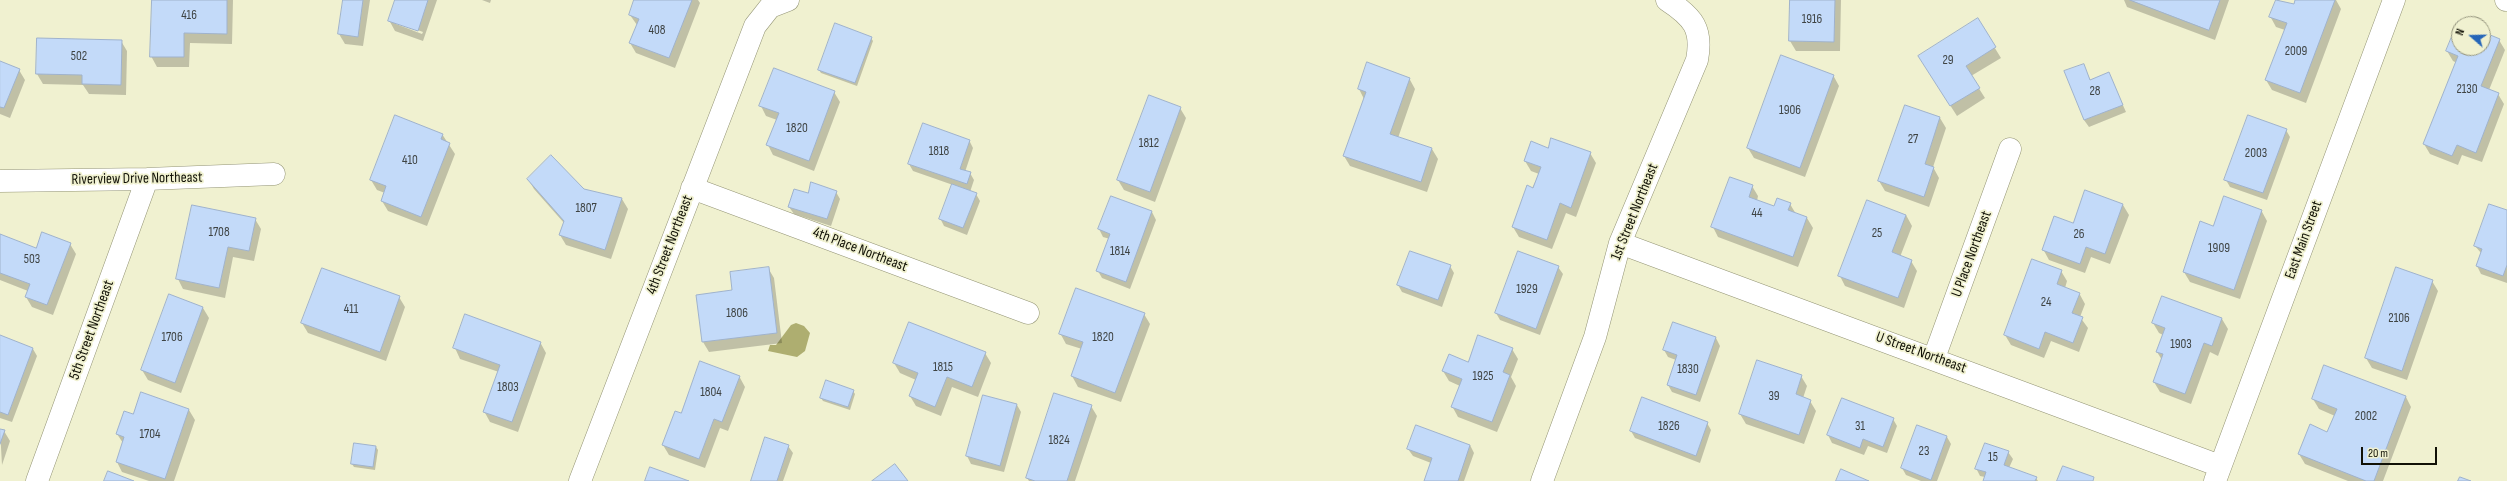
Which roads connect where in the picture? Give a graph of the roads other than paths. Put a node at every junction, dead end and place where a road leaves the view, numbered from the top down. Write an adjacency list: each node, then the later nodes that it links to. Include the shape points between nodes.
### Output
1 (788, 0): 8 (street, 4th Street Northeast, via 765,11 755,26)
2 (1667, 0): 9 (street, 1st Street Northeast, via 1690,18 1698,31 1700,45 1697,60)
3 (2394, 0): 12 (street, East Main Street)
4 (2010, 149): 11 (street, U Place Northeast)
5 (274, 174): 6 (street, Riverview Drive Northeast)
6 (147, 179): 7 (street, Riverview Drive Northeast); 13 (street, 5th Street Northeast)
7 (0, 181)
8 (692, 188): 10 (street, 4th Place Northeast); 14 (street, 4th Street Northeast)
9 (1620, 243): 11 (street, U Street Northeast); 15 (street, 1st Street Northeast, via 1595,337)
10 (1028, 313)
11 (1934, 358): 12 (street, U Street Northeast)
12 (2218, 474)
13 (36, 481)
14 (580, 481)
15 (1542, 481)

